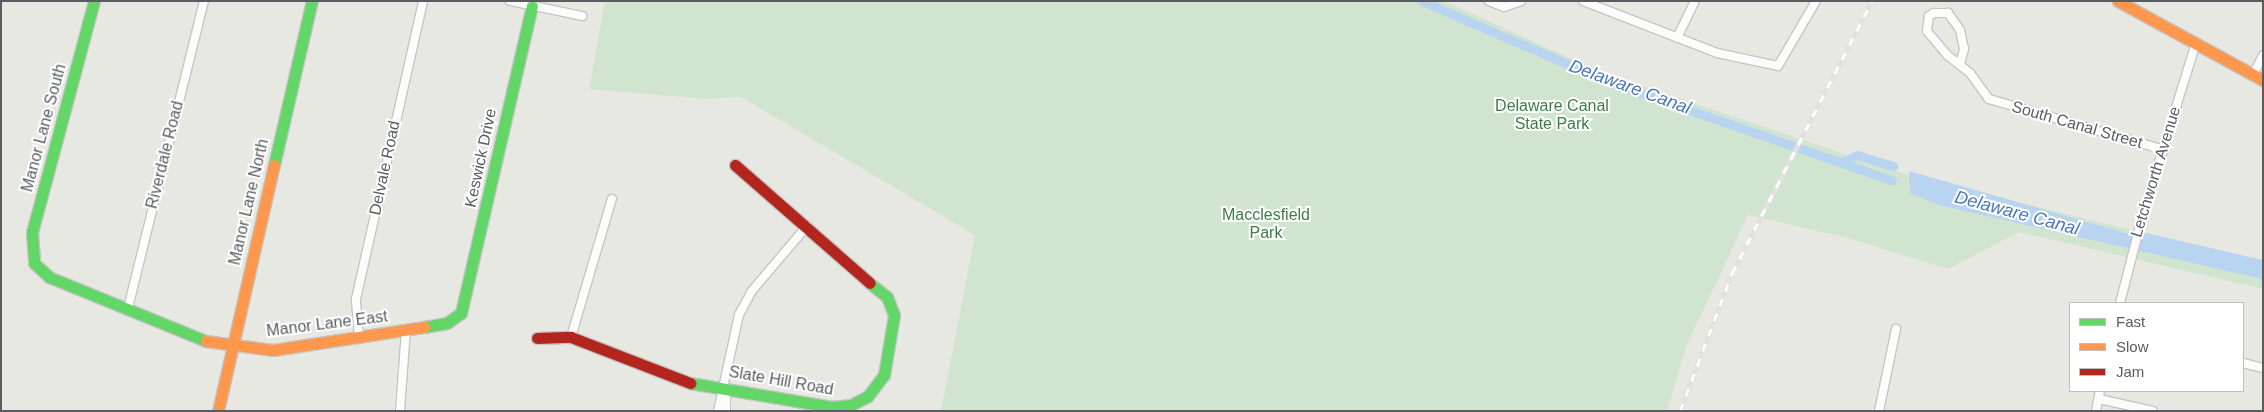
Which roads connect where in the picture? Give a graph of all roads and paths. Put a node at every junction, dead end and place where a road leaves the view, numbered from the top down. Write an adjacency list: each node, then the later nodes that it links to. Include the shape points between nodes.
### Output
1 (94, 1): 23 (street, Manor Lane South, via 32,232)
2 (204, 1): 25 (street, Riverdale Road)
3 (312, 1): 32 (street, Manor Lane North)
4 (423, 1): 29 (street, Delvale Road, via 356,299)
5 (510, 1): 12 (street)
6 (1489, 1): 7 (street, via 1504,7)
7 (1521, 1)
8 (1583, 1): 14 (street)
9 (1695, 1): 14 (street)
10 (1816, 1): 14 (street, via 1778,66 1744,61)
11 (2118, 1): 15 (street)
12 (532, 6): 13 (street); 26 (street, Keswick Drive)
13 (582, 16)
14 (1677, 38)
15 (2196, 42): 18 (street); 19 (street, Letchworth Avenue)
16 (2263, 55): 18 (street)
17 (1960, 64): 17 (street, via 1926,31 1929,16 1934,13 1948,13 1960,30 1964,49); 19 (street, South Canal Street, via 1989,99)
18 (2258, 77)
19 (2165, 150): 24 (street, Letchworth Avenue, via 2137,232)
20 (735, 165): 22 (street, Slate Hill Road)
21 (612, 199): 30 (street)
22 (807, 226): 35 (street, via 745,304 736,328); 35 (street, Slate Hill Road, via 880,288 890,304 895,327 884,375 868,396 842,407)
23 (34, 263): 25 (street, Manor Lane East, via 49,277)
24 (2120, 302)
25 (128, 308): 32 (street, Manor Lane East, via 212,343)
26 (460, 315): 28 (street, Manor Lane East, via 447,323)
27 (1896, 329): 41 (street)
28 (406, 330): 29 (street, Manor Lane East); 38 (street)
29 (359, 336): 32 (street, Manor Lane East, via 273,350)
30 (571, 337): 31 (street, Slate Hill Road); 35 (street, Slate Hill Road, via 666,377)
31 (537, 338)
32 (232, 345): 37 (street, Manor Lane North)
33 (2244, 363): 34 (street)
34 (2263, 368)
35 (726, 388): 39 (street); 40 (street)
36 (2100, 395): 42 (street); 43 (street)
37 (218, 411)
38 (400, 411)
39 (718, 411)
40 (726, 411)
41 (1879, 411)
42 (2096, 411)
43 (2153, 411)

